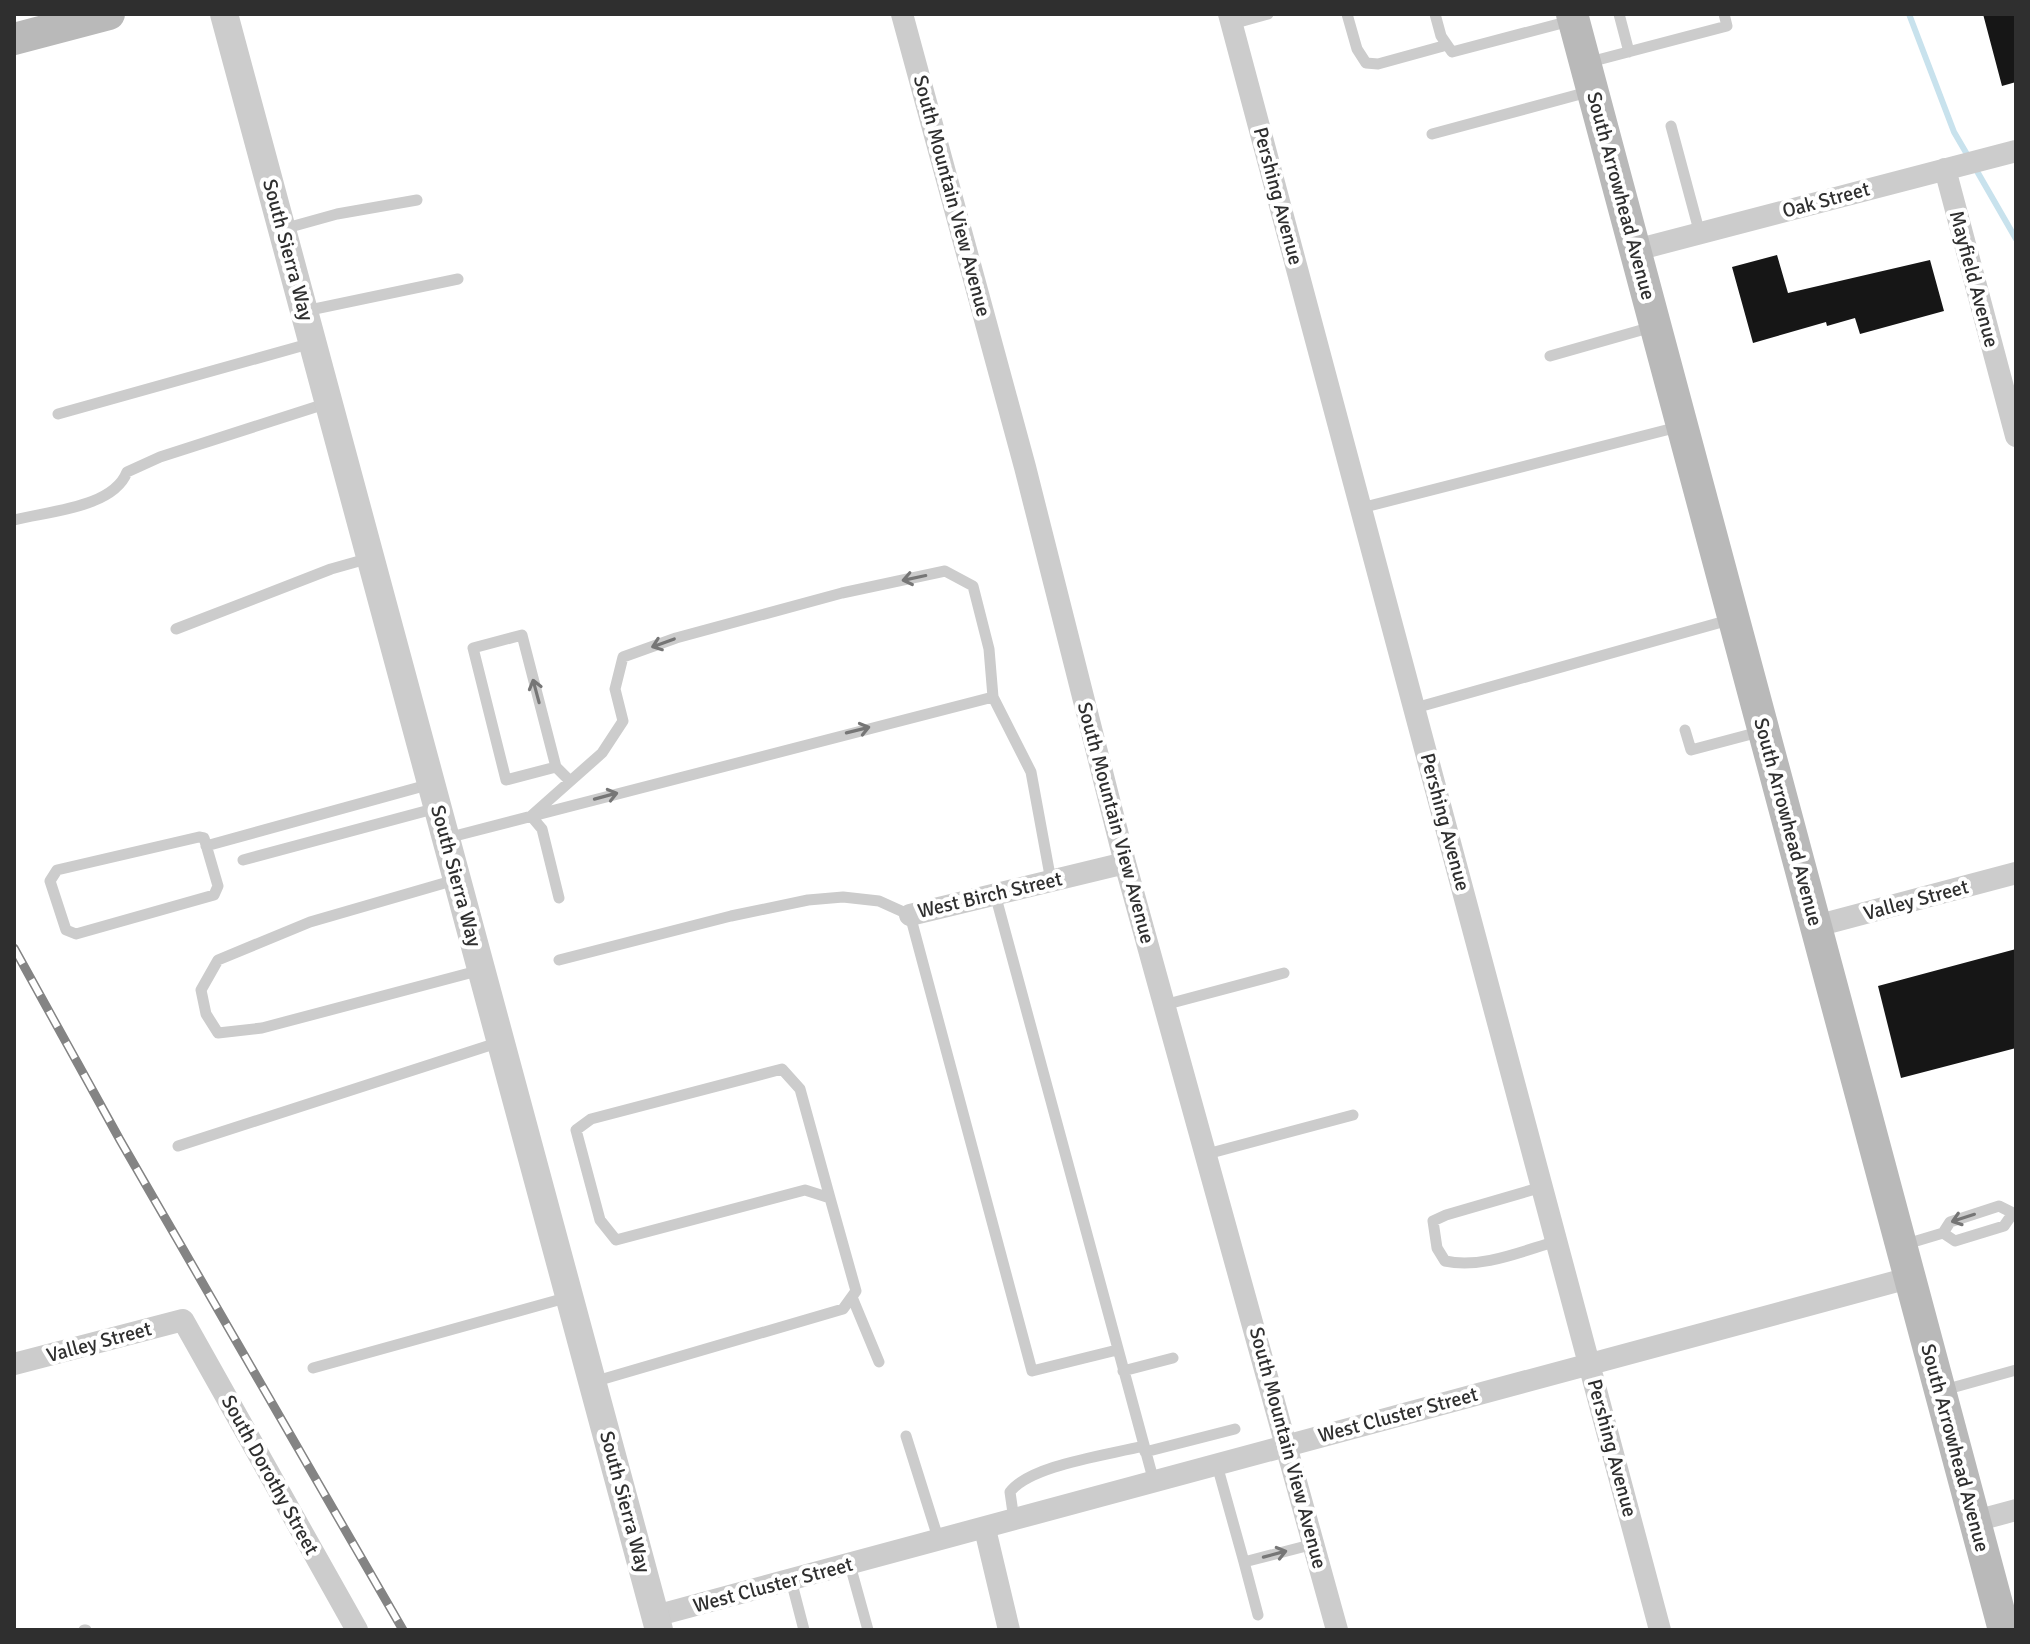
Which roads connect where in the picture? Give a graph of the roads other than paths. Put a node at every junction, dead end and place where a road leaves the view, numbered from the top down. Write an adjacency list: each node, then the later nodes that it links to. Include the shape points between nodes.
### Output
1 (106, 14): 11 (main road)
2 (224, 14): 20 (street, South Sierra Way)
3 (902, 14): 48 (street, South Mountain View Avenue)
4 (1268, 14): 10 (lane)
5 (1347, 14): 12 (lane, via 1366,63)
6 (1435, 14): 12 (lane)
7 (1619, 14): 13 (lane)
8 (1724, 14): 13 (lane, via 1727,26)
9 (1573, 17): 12 (lane, via 1452,52); 14 (main road, South Arrowhead Avenue)
10 (1230, 19): 32 (street, Pershing Avenue)
11 (14, 39)
12 (1447, 45)
13 (1629, 52): 14 (lane)
14 (1589, 77): 16 (lane); 22 (main road, South Arrowhead Avenue)
15 (1671, 126): 21 (lane)
16 (1432, 134)
17 (2016, 151): 18 (street, Oak Street)
18 (1963, 164): 21 (street, Oak Street); 31 (street, Mayfield Avenue)
19 (417, 200): 20 (lane)
20 (282, 229): 24 (street, South Sierra Way)
21 (1700, 234): 22 (street, Oak Street)
22 (1636, 250): 25 (main road, South Arrowhead Avenue)
23 (458, 279): 24 (lane)
24 (304, 311): 26 (street, South Sierra Way)
25 (1656, 326): 27 (lane); 30 (main road, South Arrowhead Avenue)
26 (313, 343): 28 (street, South Sierra Way); 29 (lane)
27 (1550, 356)
28 (329, 403): 33 (lane, via 160,457 127,472 121,486 105,496); 34 (street, South Sierra Way)
29 (58, 414)
30 (1682, 425): 32 (lane); 35 (main road, South Arrowhead Avenue)
31 (2016, 436)
32 (1361, 508): 38 (street, Pershing Avenue)
33 (14, 520)
34 (371, 557): 36 (lane); 43 (street, South Sierra Way)
35 (1734, 618): 38 (lane); 40 (main road, South Arrowhead Avenue)
36 (176, 629)
37 (993, 697): 42 (lane, one-way to 42, via 989,649 973,586 945,571 842,593 623,657 615,689 623,721 602,753); 44 (lane, one-way to 37); 51 (lane, via 1031,772)
38 (1415, 708): 64 (street, Pershing Avenue)
39 (1685, 730): 40 (lane, via 1691,750)
40 (1764, 730): 55 (main road, South Arrowhead Avenue)
41 (556, 767): 41 (lane, one-way to 41, via 522,635 473,648 506,780); 42 (lane)
42 (569, 780): 44 (lane)
43 (435, 796): 45 (street, South Sierra Way); 46 (lane); 47 (lane)
44 (531, 816): 45 (lane); 53 (lane, via 542,829)
45 (446, 839): 50 (street, South Sierra Way)
46 (206, 846): 46 (lane, via 218,886 214,895 76,934 66,930 50,881 57,870 199,837)
47 (243, 860)
48 (1125, 863): 51 (street, West Birch Street); 59 (street, South Mountain View Avenue)
49 (2016, 873): 55 (street, Valley Street)
50 (457, 880): 57 (street, South Sierra Way); 57 (lane, via 310,922 218,960 201,990 206,1014 218,1033 262,1028)
51 (1051, 881): 52 (street, West Birch Street)
52 (995, 894): 54 (street, West Birch Street); 74 (lane)
53 (559, 898)
54 (910, 915): 56 (lane, West Birch Street, via 879,901 808,900); 74 (lane, via 1032,1371)
55 (1816, 926): 69 (main road, South Arrowhead Avenue)
56 (559, 960)
57 (481, 970): 60 (street, South Sierra Way)
58 (1284, 973): 59 (lane)
59 (1164, 1005): 63 (street, South Mountain View Avenue)
60 (501, 1042): 62 (lane); 71 (street, South Sierra Way)
61 (1353, 1115): 63 (lane)
62 (178, 1146)
63 (1207, 1154): 86 (street, South Mountain View Avenue)
64 (1542, 1187): 68 (street, Pershing Avenue); 68 (lane, via 1446,1215 1433,1221 1433,1235 1445,1261 1457,1263 1481,1262)
65 (830, 1198): 65 (lane, via 805,1190 616,1240 600,1220 576,1130 591,1119 782,1069 800,1089); 72 (lane, via 856,1291)
66 (2014, 1213): 67 (lane, one-way to 67, via 1999,1206 1950,1222); 67 (lane, via 2004,1226 1955,1241)
67 (1943, 1233): 69 (lane)
68 (1557, 1241): 77 (street, Pershing Avenue)
69 (1901, 1245): 70 (main road, South Arrowhead Avenue)
70 (1909, 1278): 77 (street, West Cluster Street); 83 (main road, South Arrowhead Avenue)
71 (569, 1297): 79 (lane); 82 (street, South Sierra Way)
72 (852, 1297): 76 (lane); 82 (lane, via 843,1309)
73 (183, 1320): 78 (street, Valley Street); 101 (street, South Dorothy Street)
74 (1117, 1350): 81 (lane)
75 (1173, 1358): 81 (lane)
76 (879, 1362)
77 (1589, 1362): 86 (street, West Cluster Street); 106 (street, Pershing Avenue)
78 (14, 1364)
79 (313, 1368)
80 (2016, 1370): 83 (lane)
81 (1123, 1371): 87 (lane)
82 (592, 1383): 100 (street, South Sierra Way)
83 (1940, 1391): 92 (main road, South Arrowhead Avenue)
84 (1235, 1429): 87 (lane)
85 (906, 1436): 94 (lane)
86 (1288, 1445): 88 (street, West Cluster Street); 95 (street, South Mountain View Avenue)
87 (1144, 1449): 89 (lane); 91 (lane, via 1043,1471 1017,1482 1010,1492)
88 (1217, 1465): 89 (street, West Cluster Street); 96 (lane)
89 (1154, 1482): 91 (street, West Cluster Street)
90 (2016, 1510): 92 (street)
91 (1015, 1521): 93 (street, West Cluster Street)
92 (1975, 1521): 107 (main road, South Arrowhead Avenue)
93 (985, 1529): 94 (street, West Cluster Street); 104 (street)
94 (939, 1542): 97 (street, West Cluster Street)
95 (1314, 1544): 96 (lane, one-way to 95); 105 (street, South Mountain View Avenue)
96 (1244, 1562): 99 (lane)
97 (850, 1565): 98 (street, West Cluster Street); 103 (lane)
98 (791, 1580): 100 (street, West Cluster Street); 102 (lane)
99 (1258, 1615)
100 (657, 1623)
101 (357, 1630)
102 (804, 1630)
103 (868, 1630)
104 (1009, 1630)
105 (1337, 1630)
106 (1660, 1630)
107 (2004, 1630)

